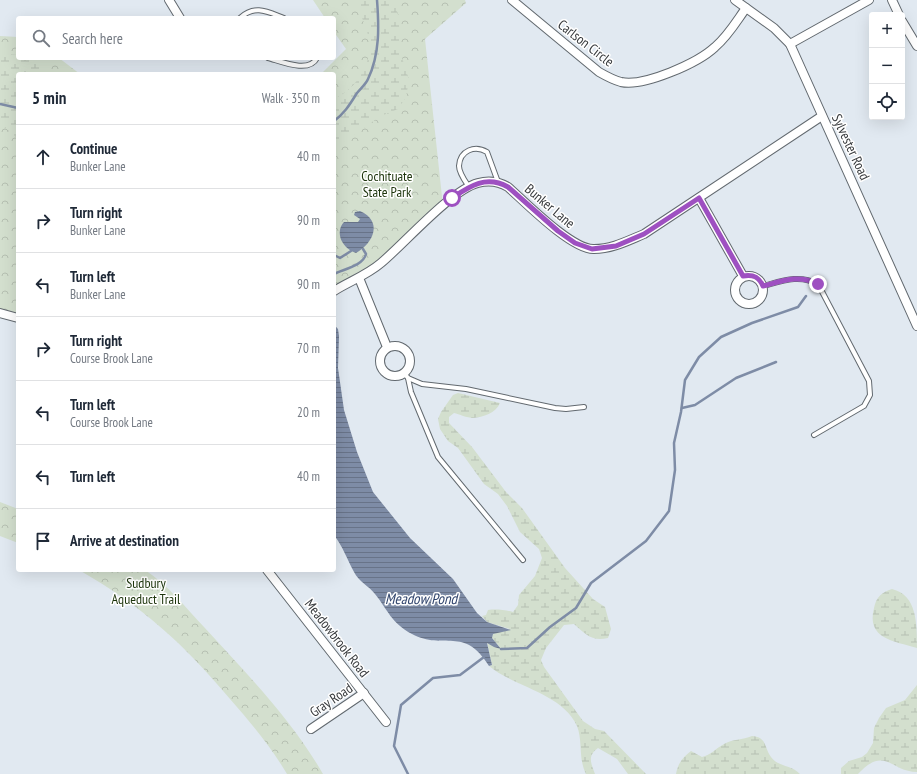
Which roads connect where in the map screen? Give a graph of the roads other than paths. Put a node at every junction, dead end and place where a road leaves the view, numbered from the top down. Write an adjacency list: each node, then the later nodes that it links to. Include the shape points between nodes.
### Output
1 (169, 0): 8 (street)
2 (512, 0): 6 (street, Carlson Circle, via 599,72 610,79 633,83 703,57 724,38)
3 (735, 0): 6 (street, Sylvester Road)
4 (869, 0): 12 (street)
5 (892, 0): 7 (street)
6 (746, 8): 12 (street, Sylvester Road, via 774,28)
7 (898, 12)
8 (179, 16)
9 (242, 16): 10 (lane, via 258,8)
10 (279, 16)
11 (905, 26): 13 (street)
12 (790, 44): 16 (street, Sylvester Road)
13 (917, 46)
14 (276, 60): 15 (lane, via 308,66)
15 (315, 60)
16 (822, 116): 19 (street, Bunker Lane); 26 (street, Sylvester Road)
17 (498, 182): 18 (street, via 488,181); 18 (lane, via 487,152 475,148 463,155 459,166); 19 (street, Bunker Lane, via 508,187 558,231 575,243 592,249 616,246 644,234)
18 (469, 187): 21 (street, via 452,198 381,263)
19 (699, 198): 20 (street)
20 (743, 276): 22 (street, via 753,276 761,281); 22 (street, via 736,283 734,292 742,302 751,304 758,300 762,295)
21 (359, 278): 23 (street); 27 (street)
22 (763, 286): 30 (lane, via 795,278 818,284 869,381 870,395 864,406)
23 (336, 290)
24 (0, 313): 25 (street)
25 (16, 317)
26 (917, 326)
27 (388, 347): 28 (street, via 397,346 405,350 410,362); 28 (street, via 380,356 382,368 393,376)
28 (406, 376): 29 (lane, via 422,384 466,389 555,408); 31 (lane, via 438,457)
29 (584, 407)
30 (814, 435)
31 (523, 560)
32 (269, 572): 33 (street, Meadowbrook Road)
33 (364, 693): 34 (street, Meadowbrook Road); 35 (street, Gray Road)
34 (386, 722)
35 (311, 729)

